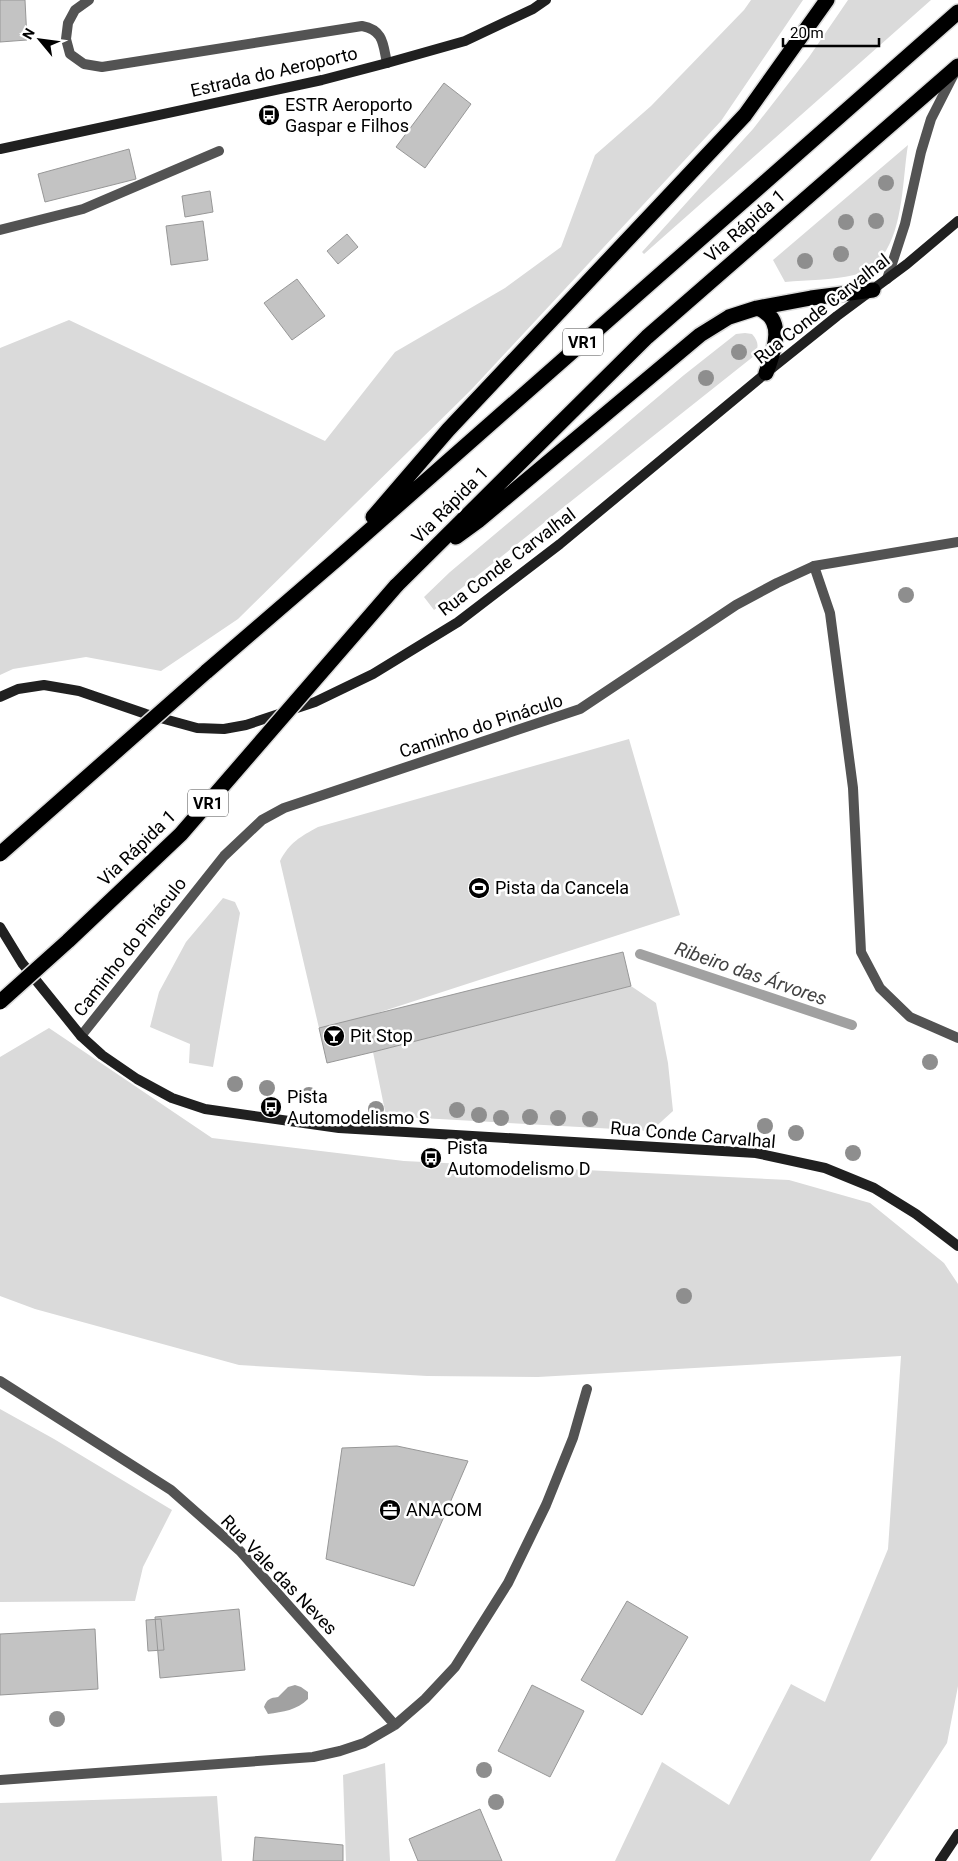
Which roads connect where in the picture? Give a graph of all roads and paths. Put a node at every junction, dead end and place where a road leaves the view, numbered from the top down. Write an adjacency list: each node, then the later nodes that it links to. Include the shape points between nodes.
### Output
1 (89, 0): 5 (street, via 75,10 68,23 66,39 70,54 84,64 102,67 362,26 379,34)
2 (546, 0): 5 (main road, Estrada do Aeroporto, via 466,41)
3 (827, 0): 16 (highway, via 746,115 448,430)
4 (958, 12): 16 (highway, Via Rápida 1 / VR1)
5 (387, 63): 7 (main road, Estrada do Aeroporto)
6 (958, 66): 11 (street, via 931,119 906,224); 18 (highway, Via Rápida 1 / VR1, via 647,337)
7 (0, 149)
8 (219, 151): 10 (street, via 83,209)
9 (958, 221): 11 (main road, Rua Conde Carvalhal)
10 (0, 230)
11 (887, 279): 12 (main road, Rua Conde Carvalhal)
12 (873, 290): 13 (highway); 14 (main road, Rua Conde Carvalhal)
13 (757, 308): 14 (highway, via 770,314 775,324 774,352); 18 (highway, via 729,317 700,335 478,521)
14 (766, 373): 19 (main road, Rua Conde Carvalhal, via 560,544 458,622 373,674 314,702 224,729 197,728 79,691 44,685 18,689)
15 (958, 542): 17 (street, Caminho do Pináculo)
16 (337, 559): 20 (highway, Via Rápida 1 / VR1, bridge)
17 (814, 566): 23 (street, Caminho do Pináculo, via 736,605 580,710 284,808 262,820 224,856); 24 (street, via 830,613 853,788 861,952 880,988 910,1017)
18 (414, 567): 22 (highway, Via Rápida 1 / VR1, bridge, via 181,834)
19 (2, 696)
20 (0, 854)
21 (0, 927): 23 (main road, Rua Conde Carvalhal, via 22,962)
22 (0, 1002)
23 (81, 1036): 25 (main road, Rua Conde Carvalhal, via 137,1079 172,1098 205,1109 339,1128 756,1153 825,1168 874,1188)
24 (958, 1038)
25 (958, 1246)
26 (0, 1381): 28 (street, Rua Vale das Neves, via 170,1490 240,1551)
27 (587, 1389): 28 (street, via 573,1438 546,1505 508,1583 455,1666)
28 (395, 1725): 29 (street, via 364,1743 313,1757)
29 (0, 1780)
30 (958, 1834): 31 (main road)
31 (940, 1861)

